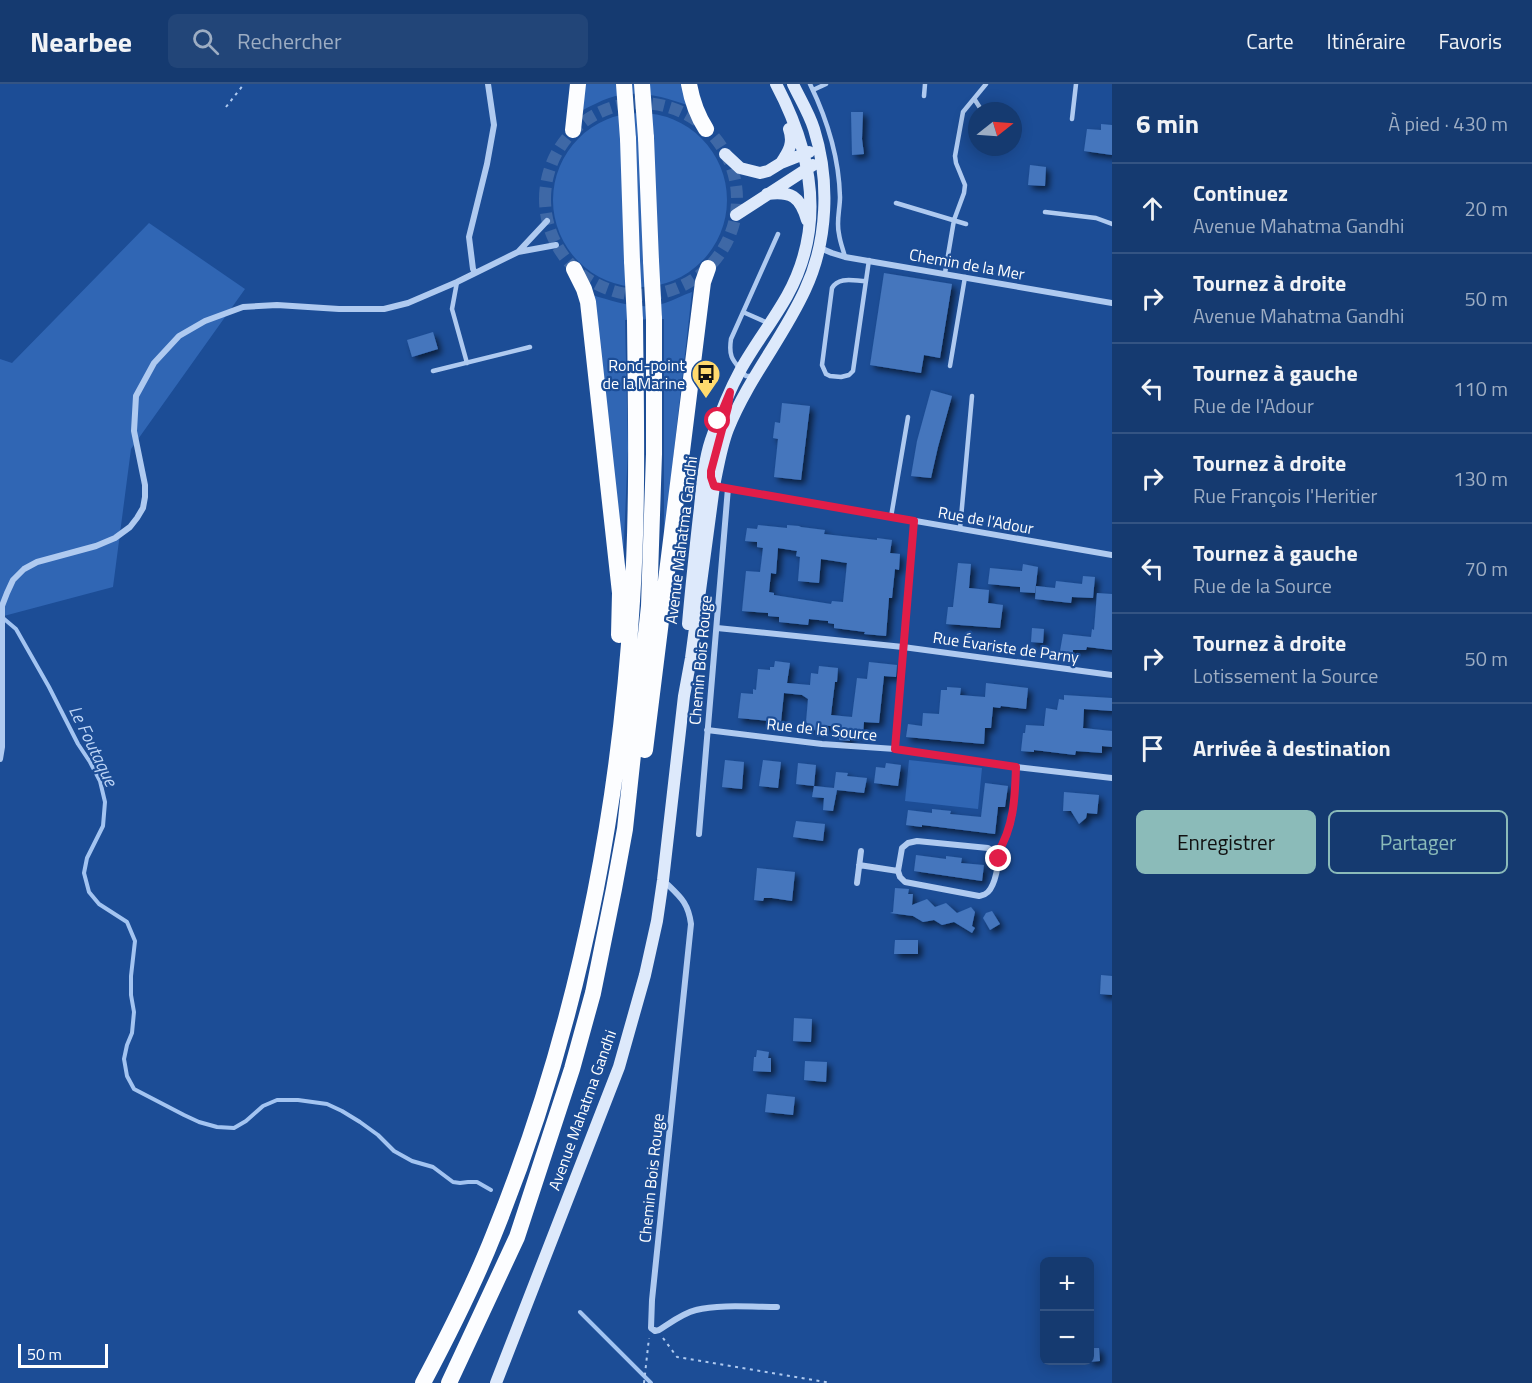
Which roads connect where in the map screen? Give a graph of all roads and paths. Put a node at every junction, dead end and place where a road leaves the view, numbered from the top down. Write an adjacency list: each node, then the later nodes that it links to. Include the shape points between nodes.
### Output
1 (244, 84): 17 (path)
2 (488, 84): 46 (street, via 494,125 469,237)
3 (578, 84): 20 (highway)
4 (624, 84): 86 (highway, bridge, via 635,320 632,600 612,795)
5 (642, 84): 78 (highway, bridge, via 654,319 654,454 650,606)
6 (689, 84): 19 (highway, via 694,107)
7 (793, 84): 23 (main road, Avenue Mahatma Gandhi, via 812,125)
8 (810, 84): 14 (lane)
9 (826, 84): 14 (lane)
10 (925, 84): 15 (lane)
11 (986, 84): 16 (lane)
12 (1076, 84): 18 (lane)
13 (779, 89): 22 (main road, Avenue Mahatma Gandhi); 24 (main road, via 792,138)
14 (813, 90): 33 (lane, via 833,146)
15 (924, 96)
16 (975, 100): 31 (lane, via 963,112 955,156 965,185)
17 (226, 107)
18 (1072, 119)
19 (706, 129)
20 (573, 130)
21 (725, 154): 24 (main road, via 740,168 752,172 768,171)
22 (804, 154): 23 (main road); 24 (main road); 25 (main road, Avenue Mahatma Gandhi)
23 (820, 155): 25 (main road); 36 (main road, Avenue Mahatma Gandhi)
24 (781, 164)
25 (808, 167): 26 (main road); 28 (main road, Avenue Mahatma Gandhi)
26 (766, 195): 30 (main road); 37 (main road, via 781,192 797,199)
27 (896, 203): 31 (lane)
28 (810, 207): 37 (main road, Avenue Mahatma Gandhi); 40 (main road, via 817,218 813,240)
29 (1045, 212): 35 (lane, via 1096,218)
30 (736, 215)
31 (954, 220): 34 (lane); 47 (lane)
32 (547, 221): 41 (street)
33 (839, 221): 36 (lane); 42 (lane)
34 (966, 224)
35 (1112, 224)
36 (823, 228): 40 (main road, Avenue Mahatma Gandhi)
37 (809, 231): 53 (main road, Avenue Mahatma Gandhi, via 801,265)
38 (778, 234): 52 (lane)
39 (556, 246): 41 (street)
40 (819, 248): 42 (street, Chemin de la Mer); 58 (main road, Avenue Mahatma Gandhi, via 793,314)
41 (518, 252): 46 (street)
42 (845, 257): 43 (street, Chemin de la Mer)
43 (869, 260): 47 (street, Chemin de la Mer); 49 (lane)
44 (708, 268): 78 (highway, via 703,282 648,730 638,791)
45 (574, 269): 86 (highway, via 588,302 620,593 611,738)
46 (475, 273): 50 (street)
47 (945, 273): 48 (street, Chemin de la Mer)
48 (965, 277): 51 (street, Chemin de la Mer); 56 (lane)
49 (866, 281): 49 (lane, via 839,281 832,288 822,365 830,376 841,377 853,371)
50 (457, 282): 55 (lane, via 452,309); 70 (street, via 384,309 277,304 243,307 179,336 154,363 136,396 134,431 145,485 137,518 115,538 24,569 6,593)
51 (1112, 303)
52 (743, 312): 53 (lane); 58 (lane, via 729,349 730,358)
53 (770, 324): 58 (main road, Avenue Mahatma Gandhi, via 771,339)
54 (530, 347): 55 (lane)
55 (467, 363): 57 (lane)
56 (950, 366)
57 (433, 371)
58 (747, 374): 59 (main road, Avenue Mahatma Gandhi); 62 (main road, Avenue Mahatma Gandhi, via 744,394 727,431)
59 (730, 392): 62 (main road, Avenue Mahatma Gandhi, via 711,471); 72 (main road, Avenue Mahatma Gandhi, via 706,458 682,684)
60 (972, 396): 66 (lane)
61 (908, 417): 64 (lane)
62 (714, 486): 63 (street, Rue de l'Adour); 72 (main road, Avenue Mahatma Gandhi)
63 (728, 488): 64 (street, Rue de l'Adour); 68 (street, Chemin Bois Rouge)
64 (891, 517): 65 (street, Rue de l'Adour)
65 (914, 521): 66 (street, Rue de l'Adour); 69 (street)
66 (960, 529): 67 (street, Rue de l'Adour)
67 (1112, 555)
68 (717, 628): 69 (street, Rue Évariste de Parny); 73 (street, Chemin Bois Rouge)
69 (903, 647): 71 (street, Rue Évariste de Parny); 74 (street)
70 (1, 654): 75 (street)
71 (1112, 675)
72 (684, 696): 84 (main road, Avenue Mahatma Gandhi)
73 (707, 730): 74 (street, Rue de la Source); 79 (street, Chemin Bois Rouge)
74 (895, 749): 76 (street, Rue de la Source)
75 (0, 759)
76 (1016, 767): 77 (street, Rue de la Source); 81 (street, via 1014,811)
77 (1112, 778)
78 (625, 829): 91 (highway, via 593,993 572,1069 517,1237)
79 (699, 834)
80 (861, 851): 82 (street)
81 (997, 854): 83 (street, via 988,848 917,841 902,848); 83 (street, via 993,886 979,896 905,882)
82 (859, 865): 83 (street); 85 (street)
83 (898, 871)
84 (663, 880): 88 (street, Chemin Bois Rouge, via 683,900 691,924); 92 (main road, Avenue Mahatma Gandhi, via 645,975 619,1067)
85 (857, 883)
86 (576, 982): 90 (highway, via 530,1137 494,1234 455,1323)
87 (777, 1307): 89 (street, via 695,1310)
88 (651, 1328): 89 (street); 93 (path)
89 (659, 1330): 94 (path, via 677,1357)
90 (423, 1383)
91 (449, 1383)
92 (496, 1383)
93 (644, 1383)
94 (831, 1383)

